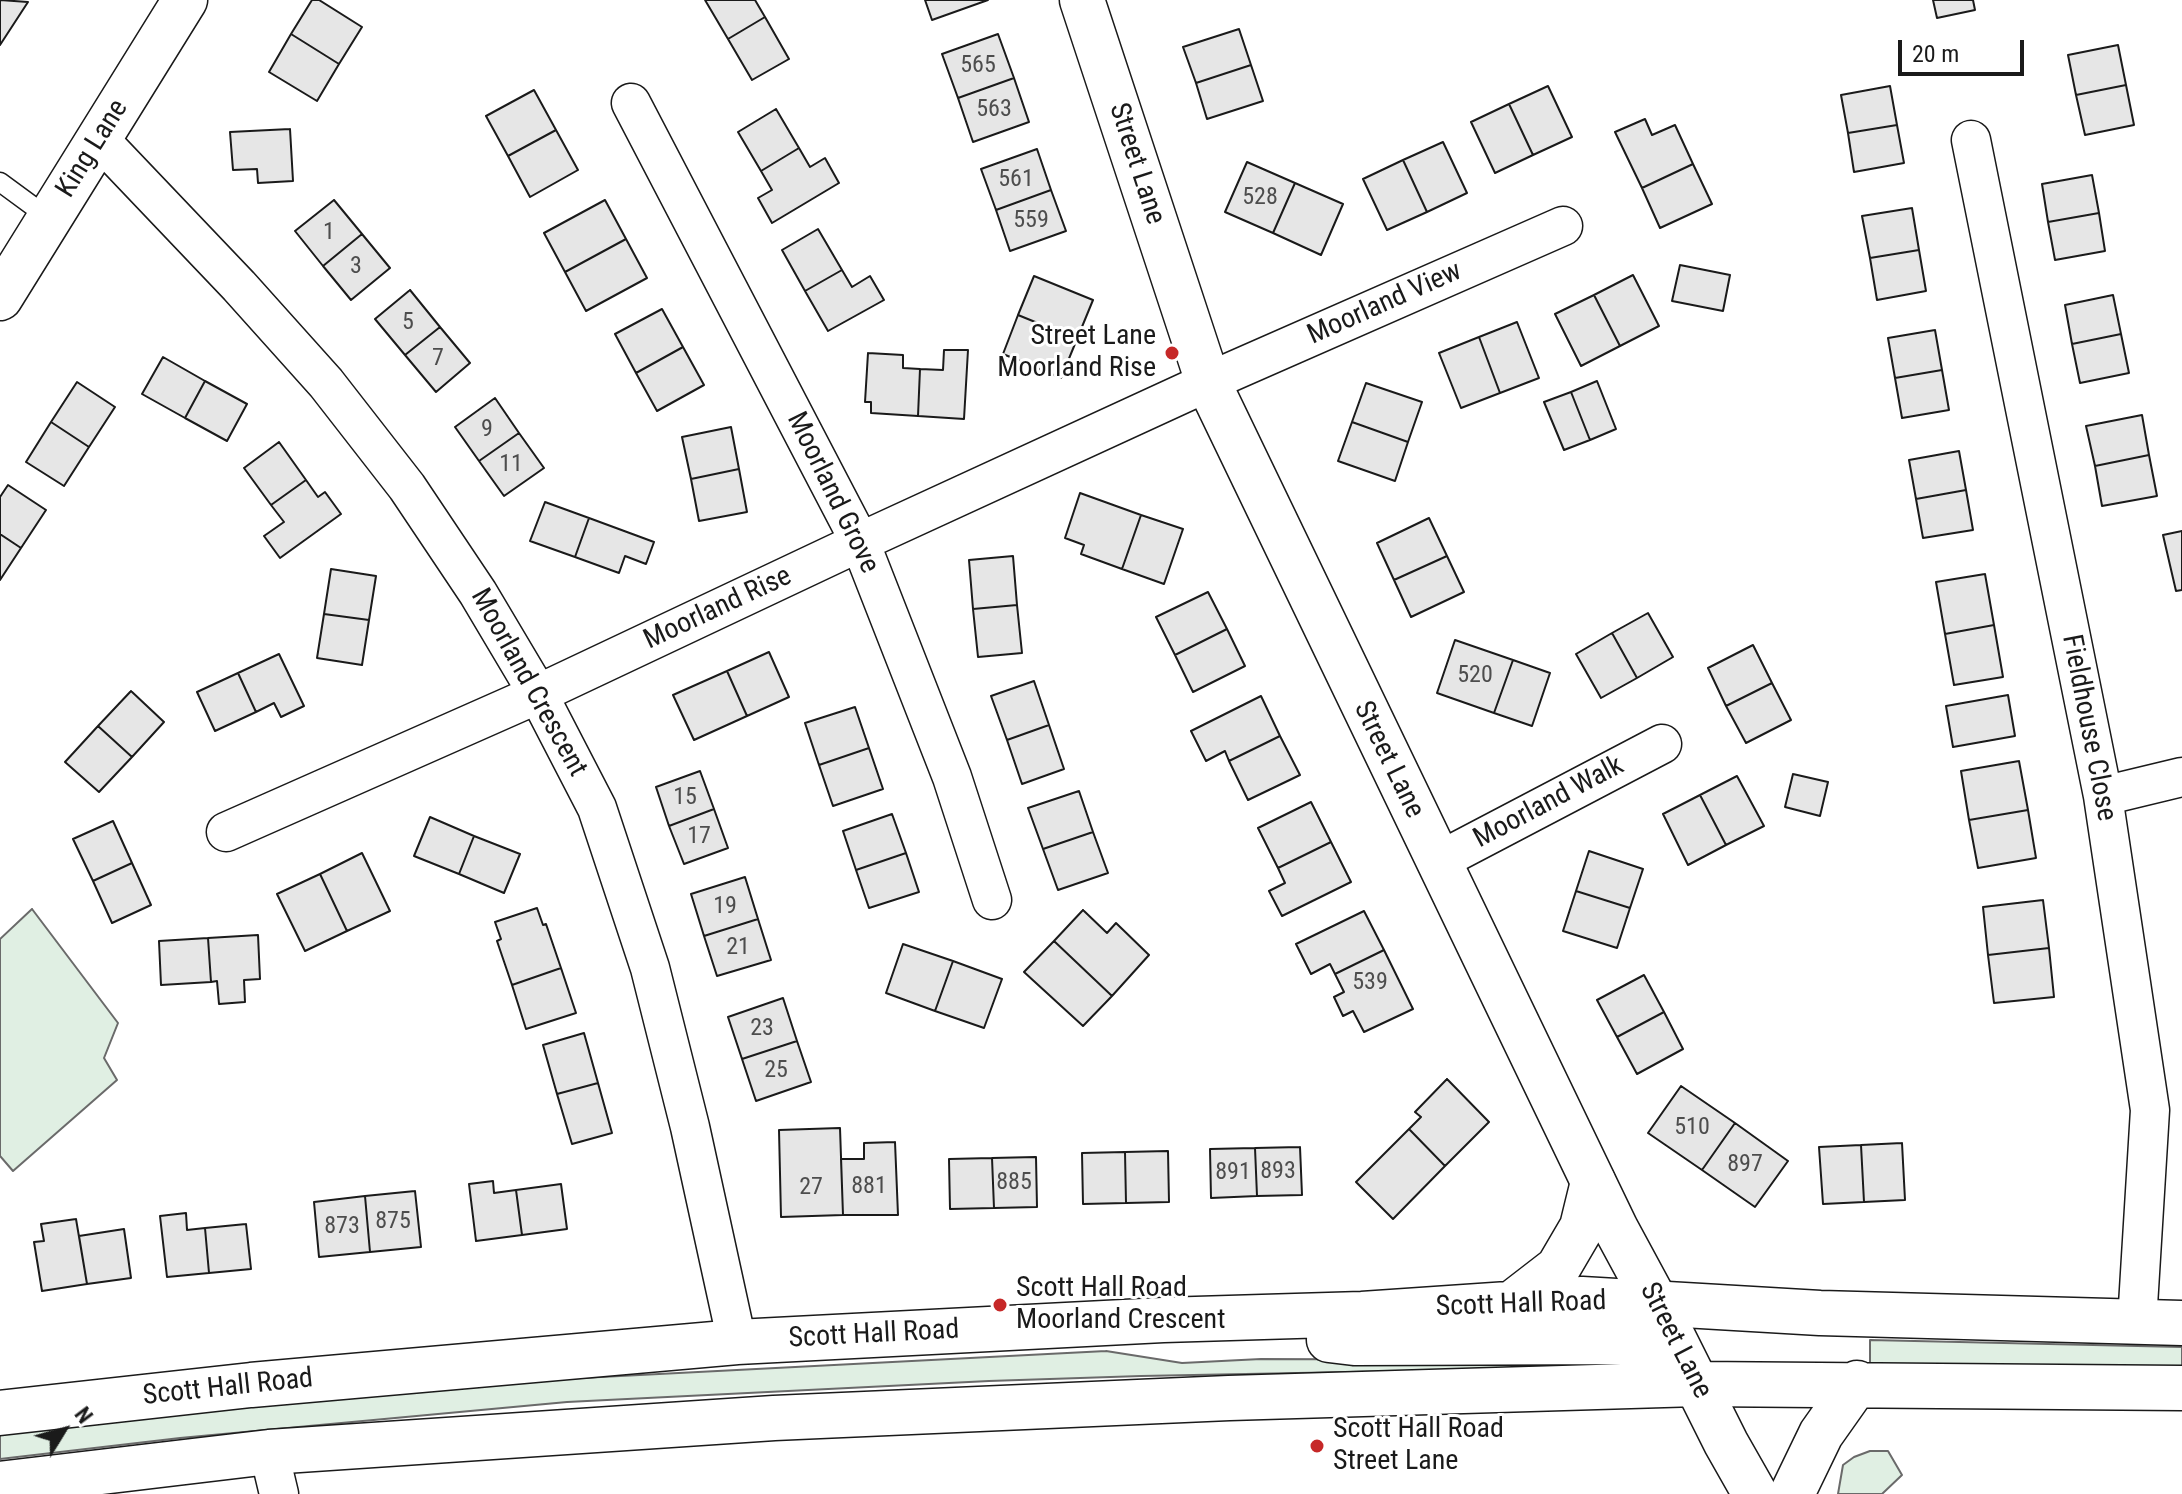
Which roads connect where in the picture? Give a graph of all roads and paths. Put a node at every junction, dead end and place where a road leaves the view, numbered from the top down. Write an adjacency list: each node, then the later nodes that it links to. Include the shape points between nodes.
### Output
1 (185, 0): 4 (main road, King Lane)
2 (1082, 0): 10 (main road, Street Lane)
3 (631, 103): 11 (street, Moorland Grove)
4 (99, 139): 7 (main road, King Lane); 12 (street, Moorland Crescent, via 326,383 407,487)
5 (1971, 140): 15 (street, Fieldhouse Close)
6 (0, 182): 7 (lane)
7 (49, 218): 9 (main road, King Lane)
8 (1563, 226): 10 (street, Moorland View)
9 (0, 298)
10 (1208, 382): 11 (street, Moorland Rise); 17 (main road, Street Lane)
11 (860, 542): 12 (street, Moorland Rise); 18 (street, Moorland Grove, via 952,777)
12 (538, 694): 16 (street, Moorland Rise); 25 (street, Moorland Crescent, via 597,808 650,968)
13 (1662, 744): 17 (street, Moorland Walk)
14 (2182, 777): 15 (street)
15 (2103, 796): 23 (street, Fieldhouse Close, via 2150,1110)
16 (226, 832)
17 (1437, 862): 19 (main road, Street Lane)
18 (992, 900)
19 (1593, 1182): 20 (main road, via 1582,1227 1558,1268); 21 (main road, Street Lane)
20 (1514, 1302): 21 (main road, Scott Hall Road); 22 (main road, Scott Hall Road, via 1362,1314)
21 (1656, 1303): 23 (main road, Scott Hall Road); 27 (main road, Street Lane)
22 (1163, 1320): 25 (main road, Scott Hall Road); 27 (main road, via 1354,1343 1627,1342 1662,1353)
23 (2137, 1322): 24 (main road, Scott Hall Road)
24 (2182, 1323)
25 (737, 1342): 29 (main road, Scott Hall Road)
26 (1857, 1383): 27 (main road); 28 (main road); 34 (main road, via 1821,1434)
27 (1697, 1384): 30 (main road, via 774,1418); 33 (main road, Street Lane)
28 (2182, 1388)
29 (0, 1413)
30 (269, 1452): 31 (main road); 32 (street)
31 (0, 1484)
32 (279, 1494)
33 (1755, 1494)
34 (1792, 1494)

